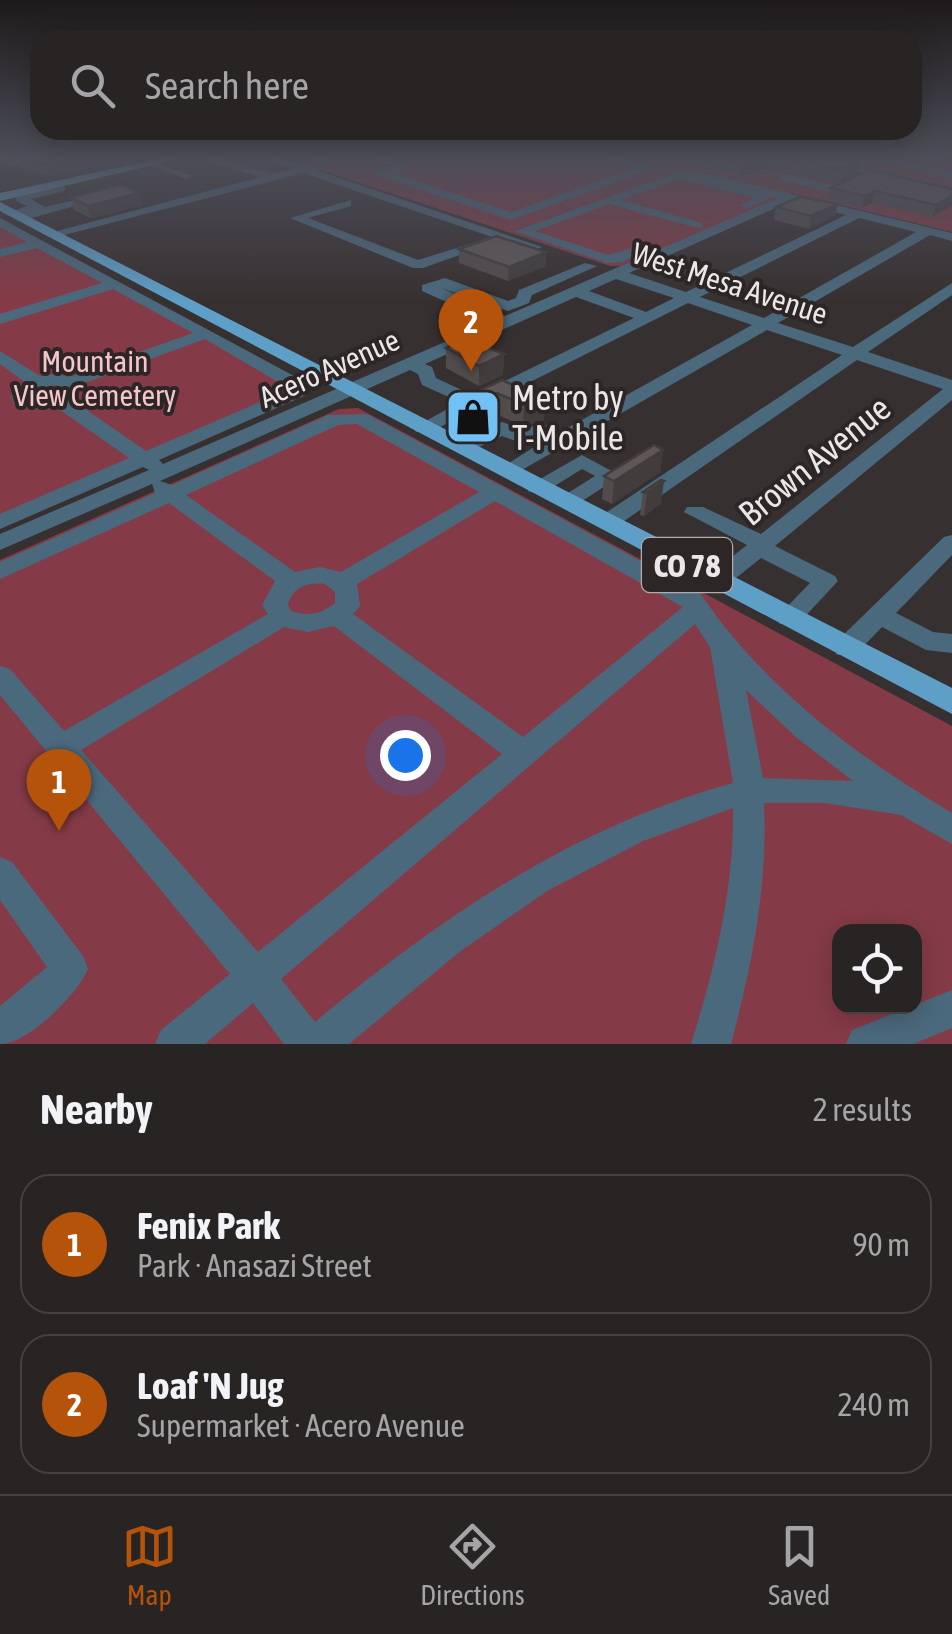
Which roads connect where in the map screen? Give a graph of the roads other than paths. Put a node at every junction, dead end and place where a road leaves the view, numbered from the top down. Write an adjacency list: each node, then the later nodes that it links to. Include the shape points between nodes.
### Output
1 (29, 205): 20 (street)
2 (34, 205): 15 (street)
3 (164, 205): 15 (street)
4 (341, 205): 18 (street, via 296,218 418,266)
5 (419, 205): 18 (street, West Mesa Avenue)
6 (477, 205): 7 (street, via 511,216)
7 (540, 205)
8 (595, 205): 16 (street, via 522,231 618,259)
9 (624, 205): 16 (street)
10 (746, 205): 16 (street)
11 (776, 205): 23 (street, Acero Avenue)
12 (819, 205): 14 (street)
13 (860, 205): 17 (street)
14 (858, 214): 17 (street); 27 (street)
15 (84, 226): 20 (street)
16 (697, 226)
17 (944, 226): 19 (street); 31 (street)
18 (500, 236): 22 (street, West Mesa Avenue)
19 (952, 237)
20 (46, 238): 21 (street); 24 (street); 39 (main road, CO 78)
21 (0, 253)
22 (590, 266): 23 (street, West Mesa Avenue); 30 (street, via 508,306 445,282 426,288)
23 (618, 274): 26 (street, Acero Avenue); 27 (street, West Mesa Avenue)
24 (114, 284): 28 (street); 32 (street)
25 (952, 288): 33 (street)
26 (585, 294): 27 (street, via 620,284); 29 (street); 30 (street, Acero Avenue)
27 (683, 301): 29 (street); 31 (street, West Mesa Avenue)
28 (0, 318)
29 (649, 318): 43 (street)
30 (506, 322): 35 (street, Acero Avenue)
31 (768, 325): 33 (street, West Mesa Avenue); 44 (street)
32 (207, 334): 38 (street); 48 (street, via 300,391)
33 (856, 354): 37 (street, West Mesa Avenue); 54 (street)
34 (0, 356): 36 (street)
35 (412, 364): 39 (street, Acero Avenue); 40 (street, via 426,371 428,381)
36 (36, 382): 38 (street, via 58,379); 41 (street, via 22,390)
37 (952, 388): 57 (street, Brown Avenue)
38 (66, 391): 41 (street, via 41,404); 48 (street)
39 (352, 391): 43 (main road, CO 78); 48 (street, Acero Avenue)
40 (461, 397)
41 (21, 400): 42 (street)
42 (0, 408)
43 (423, 428): 45 (main road, CO 78)
44 (569, 436): 45 (street, via 541,429 524,438 502,428); 46 (street); 47 (street, via 584,437 589,447)
45 (462, 449): 49 (main road, CO 78)
46 (535, 455): 47 (street); 49 (street)
47 (574, 466): 50 (street); 51 (street, via 610,476)
48 (157, 476): 49 (street, via 346,416); 53 (street); 56 (street, Acero Avenue); 58 (street); 60 (street)
49 (501, 482): 50 (main road, CO 78); 61 (street); 62 (street)
50 (537, 488): 51 (main road, CO 78)
51 (568, 504): 54 (main road, CO 78)
52 (695, 512): 57 (street)
53 (0, 522)
54 (606, 523): 59 (main road, CO 78)
55 (952, 542): 64 (street)
56 (0, 544)
57 (760, 545): 59 (street, Brown Avenue); 66 (street, via 826,580)
58 (0, 571)
59 (717, 580): 66 (main road, CO 78)
60 (291, 581): 61 (street, via 320,575); 65 (street, via 276,596)
61 (342, 582): 63 (street, via 349,598)
62 (698, 609): 68 (street); 73 (street)
63 (338, 615): 65 (street, via 311,624); 73 (street)
64 (879, 615): 67 (street, via 935,644 940,638); 69 (street)
65 (282, 618): 72 (street)
66 (790, 618): 69 (main road, CO 78)
67 (952, 644)
68 (722, 646): 74 (street); 75 (street, via 761,690)
69 (846, 648): 71 (main road, CO 78)
70 (0, 676): 72 (street)
71 (952, 702)
72 (62, 746): 78 (street)
73 (524, 754): 78 (street)
74 (748, 792): 75 (street, via 844,791); 83 (street, via 638,826 498,904); 84 (street, via 740,924)
75 (908, 804): 76 (street)
76 (952, 830)
77 (0, 872): 80 (street, via 70,970)
78 (256, 977): 81 (street); 82 (street)
79 (952, 1009): 85 (street)
80 (0, 1030)
81 (175, 1044)
82 (308, 1044)
83 (319, 1044)
84 (711, 1044)
85 (866, 1044)

